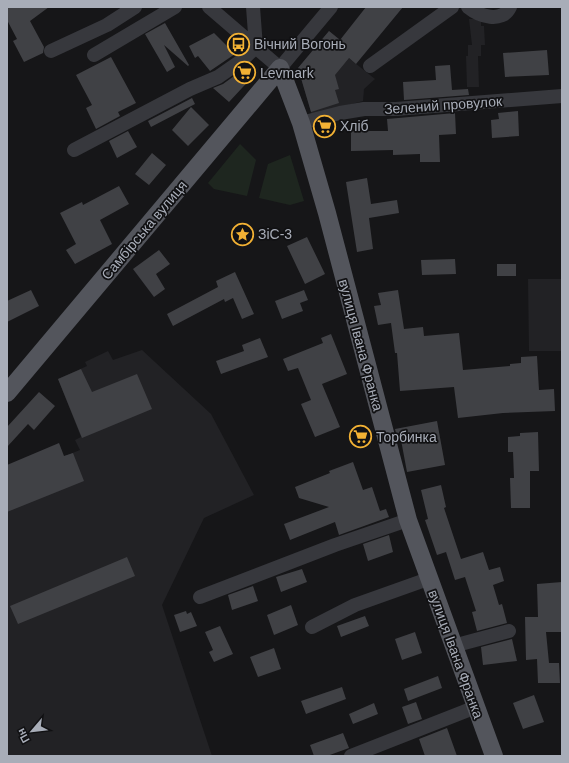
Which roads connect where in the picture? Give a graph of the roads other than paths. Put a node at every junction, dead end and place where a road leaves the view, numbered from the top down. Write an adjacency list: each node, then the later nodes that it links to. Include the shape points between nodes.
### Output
1 (135, 7): 10 (street, via 107,25)
2 (175, 7): 11 (street)
3 (209, 7): 9 (street)
4 (253, 7): 9 (street)
5 (331, 7): 13 (street)
6 (452, 7): 12 (street)
7 (468, 7): 8 (street, via 477,14 489,17 500,16)
8 (510, 7)
9 (256, 47): 13 (street); 16 (street, via 218,77)
10 (51, 51)
11 (94, 55)
12 (370, 66)
13 (280, 68): 15 (main road, вулиця Івана Франка); 17 (main road, Самбірська вулиця)
14 (562, 96): 15 (street, Зелений провулок, via 396,109 364,109)
15 (300, 122): 18 (main road, вулиця Івана Франка, via 327,213)
16 (74, 150)
17 (7, 393)
18 (408, 520): 19 (main road, вулиця Івана Франка); 20 (street, via 335,545)
19 (428, 579): 21 (street, via 355,605); 23 (main road, вулиця Івана Франка)
20 (200, 598)
21 (312, 627)
22 (509, 631): 23 (street)
23 (453, 646): 24 (main road, вулиця Івана Франка)
24 (476, 707): 25 (street); 26 (main road, вулиця Івана Франка)
25 (352, 756)
26 (494, 756)

